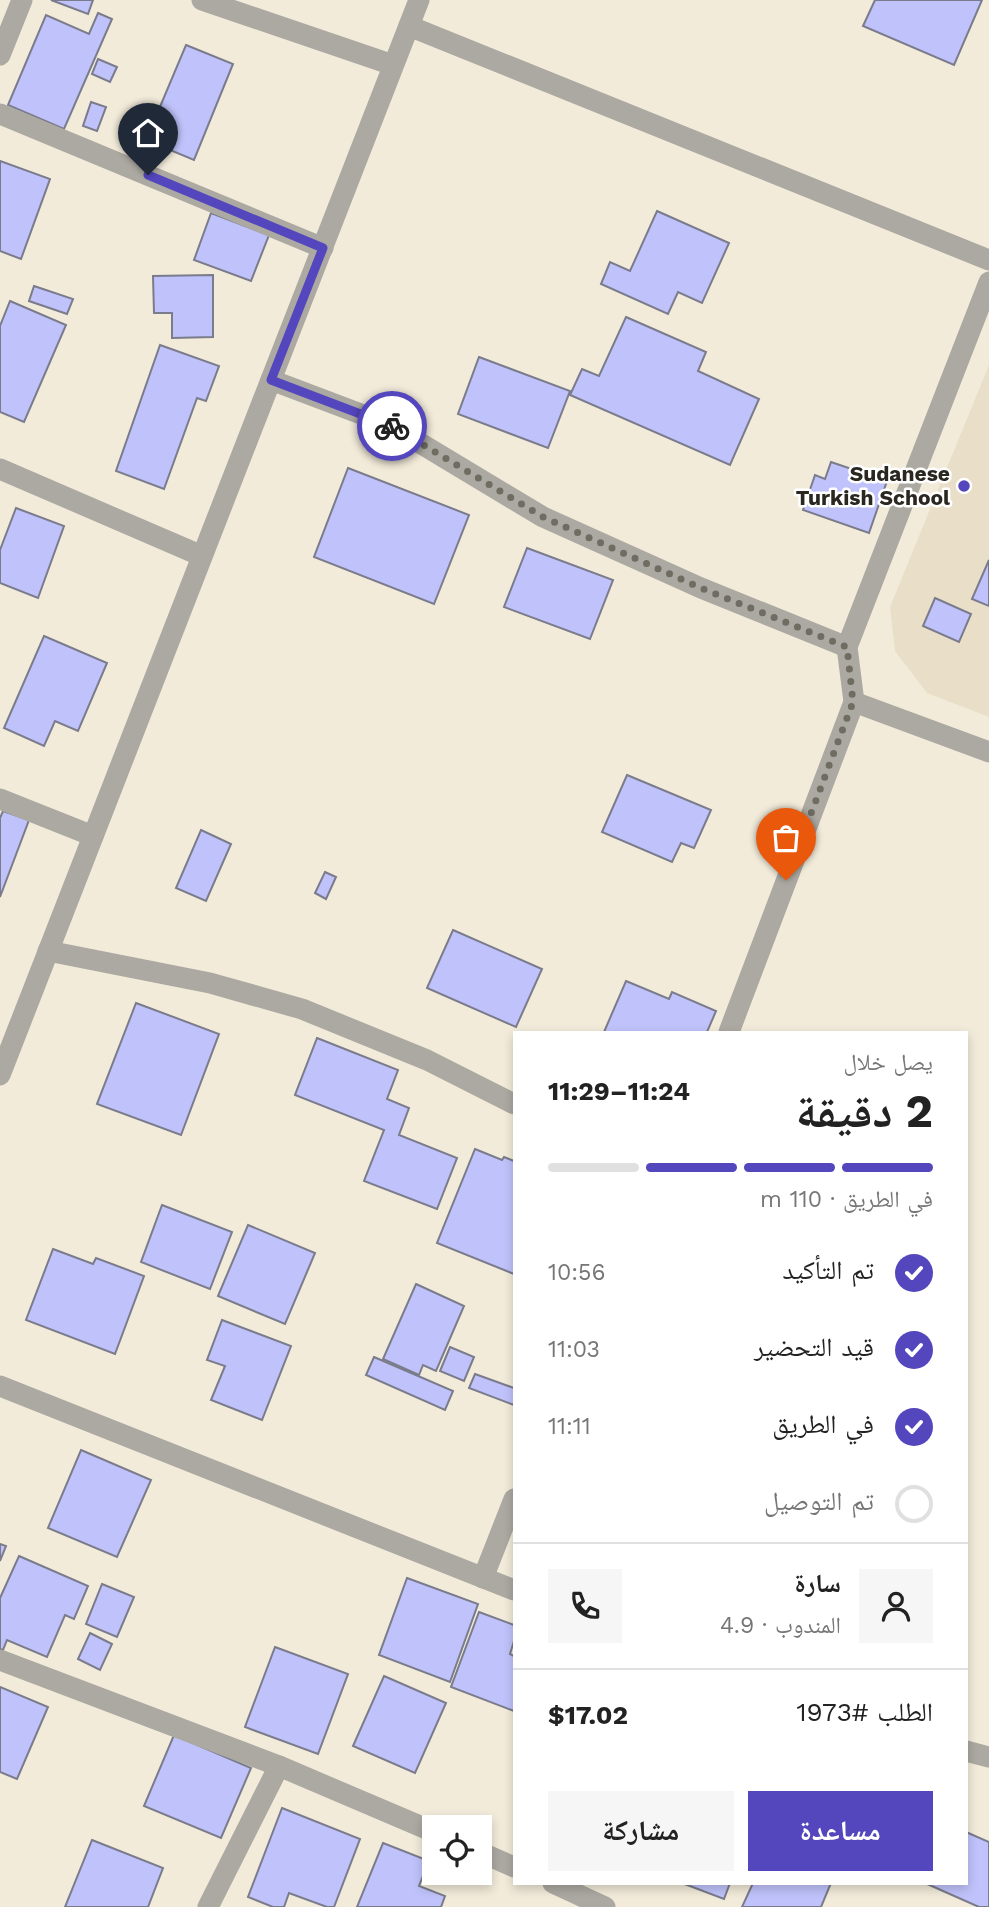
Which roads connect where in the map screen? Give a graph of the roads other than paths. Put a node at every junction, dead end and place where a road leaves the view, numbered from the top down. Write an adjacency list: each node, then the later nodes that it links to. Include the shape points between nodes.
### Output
1 (22, 0): 5 (street)
2 (202, 0): 6 (street)
3 (419, 0): 4 (street)
4 (408, 26): 6 (street); 9 (street)
5 (0, 55)
6 (394, 65): 8 (street)
7 (0, 114): 8 (street)
8 (323, 248): 11 (street)
9 (989, 260)
10 (989, 282): 14 (street)
11 (271, 380): 13 (street); 14 (street, via 390,425 543,517)
12 (0, 469): 13 (street)
13 (202, 556): 18 (street)
14 (847, 647): 15 (street)
15 (853, 702): 16 (street); 20 (street)
16 (989, 752)
17 (0, 799): 18 (street)
18 (93, 836): 19 (street)
19 (48, 951): 21 (street); 22 (street, via 210,983 302,1009 427,1060)
20 (729, 1031)
21 (0, 1075)
22 (513, 1103)
23 (0, 1386): 25 (street)
24 (513, 1502): 25 (street)
25 (483, 1578): 26 (street)
26 (513, 1590)
27 (0, 1660): 30 (street)
28 (968, 1752): 29 (street)
29 (989, 1758)
30 (279, 1766): 31 (street); 35 (street)
31 (422, 1827)
32 (492, 1857): 33 (street)
33 (513, 1867)
34 (557, 1885): 36 (street)
35 (208, 1907)
36 (605, 1907)

